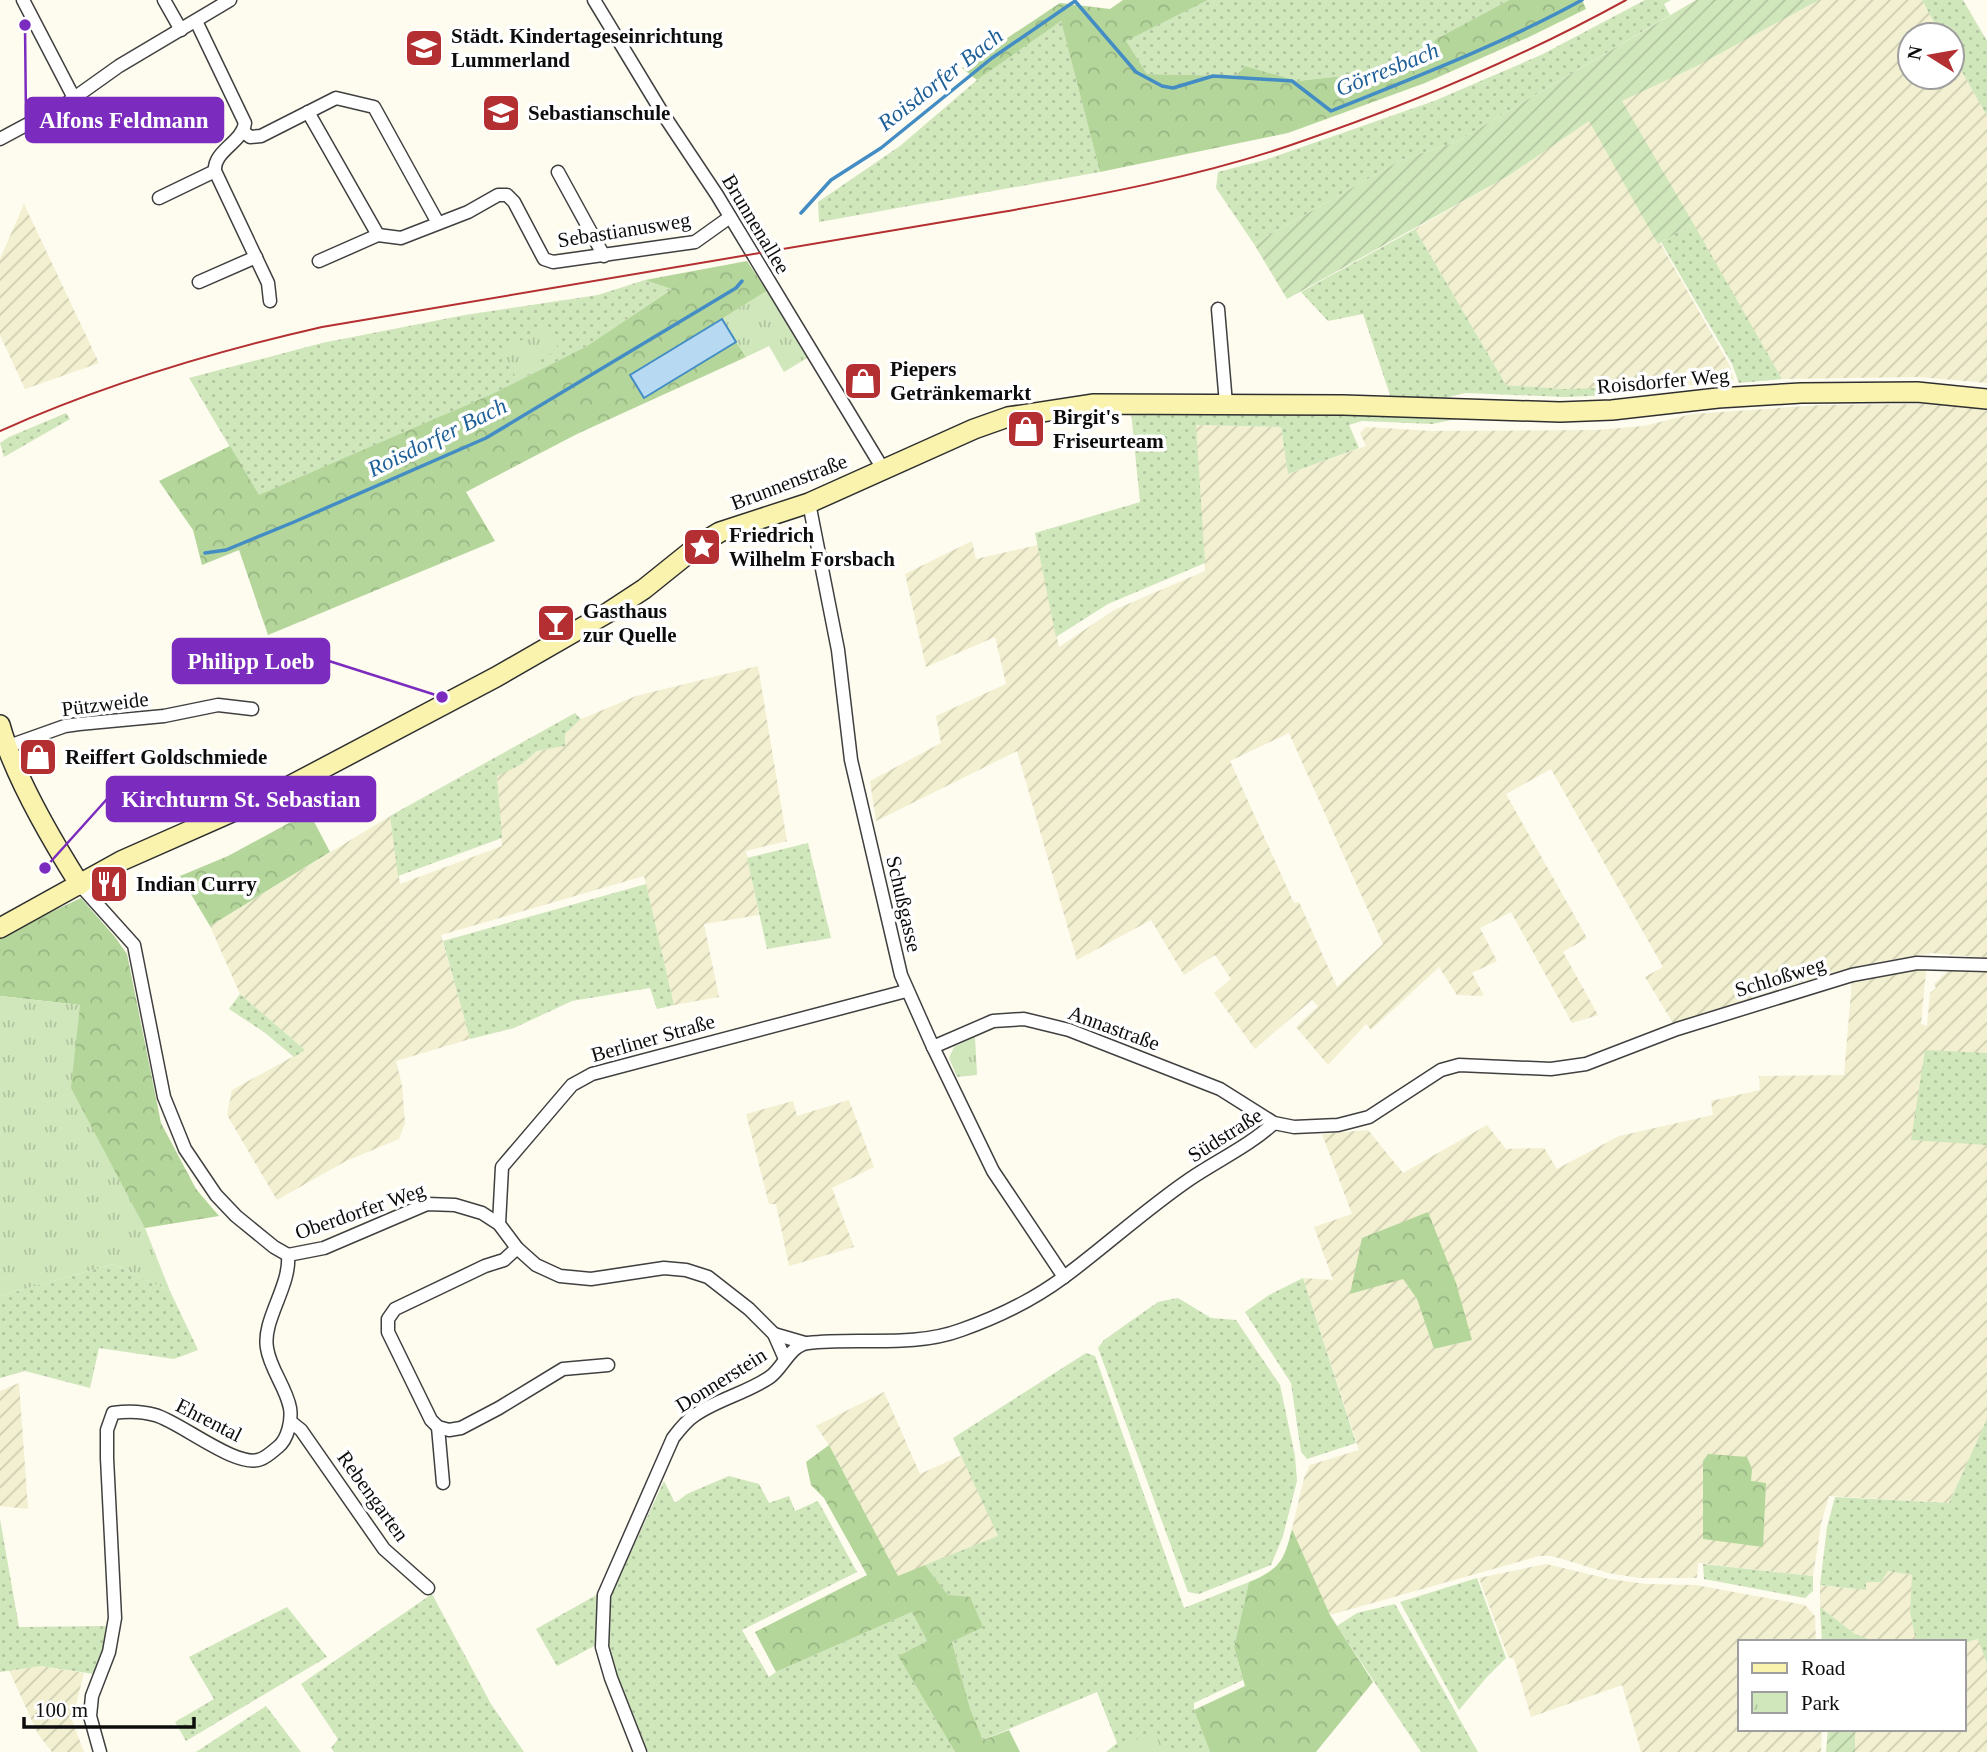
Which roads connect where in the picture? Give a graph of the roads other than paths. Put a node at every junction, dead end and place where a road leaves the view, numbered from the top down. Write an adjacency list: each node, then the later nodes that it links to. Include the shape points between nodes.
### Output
1 (23, 0): 7 (street)
2 (164, 0): 6 (street)
3 (230, 0): 5 (street)
4 (594, 0): 14 (street, Brunnenallee)
5 (196, 21): 6 (street); 9 (street, via 245,123)
6 (181, 30): 7 (street)
7 (74, 98): 10 (street)
8 (308, 112): 9 (street, via 261,136); 15 (street, via 336,98 374,107); 16 (street)
9 (244, 132): 11 (street, via 216,160)
10 (0, 139)
11 (215, 171): 13 (street); 18 (street)
12 (558, 172): 17 (street)
13 (159, 198)
14 (730, 217): 17 (street, Sebastianusweg, via 695,243); 26 (street, Brunnenallee)
15 (438, 223): 16 (street, Sebastianusweg, via 401,238); 17 (street, Sebastianusweg, via 507,195 544,259)
16 (378, 235): 19 (street, Sebastianusweg)
17 (604, 256)
18 (256, 257): 20 (street); 21 (street, via 268,283)
19 (319, 261)
20 (199, 282)
21 (270, 301)
22 (1217, 309): 24 (street)
23 (1987, 399): 25 (street, Roisdorfer Weg, via 1917,392 1801,393 1560,412)
24 (1226, 404): 25 (street, Brunnenstraße); 26 (street, Brunnenstraße, via 1094,404 1008,417)
25 (1343, 404)
26 (883, 470): 27 (street, Brunnenstraße)
27 (809, 503): 31 (street, Brunnenstraße, via 720,532 609,612 496,677 282,790 121,861); 34 (street, Schußgasse, via 838,650 851,761)
28 (252, 709): 30 (street, Pützweide, via 218,705 164,716 79,723)
29 (0, 724): 30 (street)
30 (6, 747): 31 (street)
31 (80, 886): 32 (street, Brunnenstraße); 40 (street, via 134,944 164,1097 185,1149 216,1195)
32 (0, 928)
33 (1987, 965): 36 (street, Schloßweg, via 1917,963 1852,975 1676,1029)
34 (906, 991): 35 (street, Schußgasse); 38 (street, Berliner Straße, via 593,1074 572,1085 502,1167)
35 (933, 1047): 37 (street, Annastraße, via 993,1021 1024,1019 1069,1030 1220,1089); 41 (street, Schußgasse, via 993,1171)
36 (1591, 1062): 37 (street, Südstraße, via 1551,1069 1460,1065 1441,1070 1370,1117 1338,1125)
37 (1274, 1123): 41 (street, Südstraße, via 1258,1138 1181,1185)
38 (499, 1224): 39 (street, Oberdorfer Weg); 40 (street, Oberdorfer Weg, via 455,1205 428,1204 324,1248)
39 (517, 1248): 42 (street, Oberdorfer Weg, via 536,1265 560,1276 591,1279 664,1268 708,1277); 47 (street, via 504,1260 395,1309 388,1319 388,1332)
40 (288, 1255): 46 (street, via 287,1275 266,1337 290,1407)
41 (1064, 1277): 43 (street, via 1013,1309 959,1331 927,1339)
42 (774, 1334): 43 (street, Oberdorfer Weg); 44 (street, Oberdorfer Weg)
43 (805, 1343): 44 (street, Donnerstein)
44 (785, 1359): 51 (street, Donnerstein, via 781,1369 756,1387 694,1415 673,1438 604,1595 602,1647)
45 (608, 1365): 47 (street, via 563,1369 461,1428)
46 (290, 1422): 49 (street, Rebengarten, via 302,1430 384,1549); 50 (street, Ehrental, via 282,1444 251,1461 228,1454 156,1415 113,1413 107,1430 107,1458 115,1618 90,1716)
47 (438, 1427): 48 (street)
48 (443, 1483)
49 (428, 1588)
50 (100, 1752)
51 (640, 1752)

